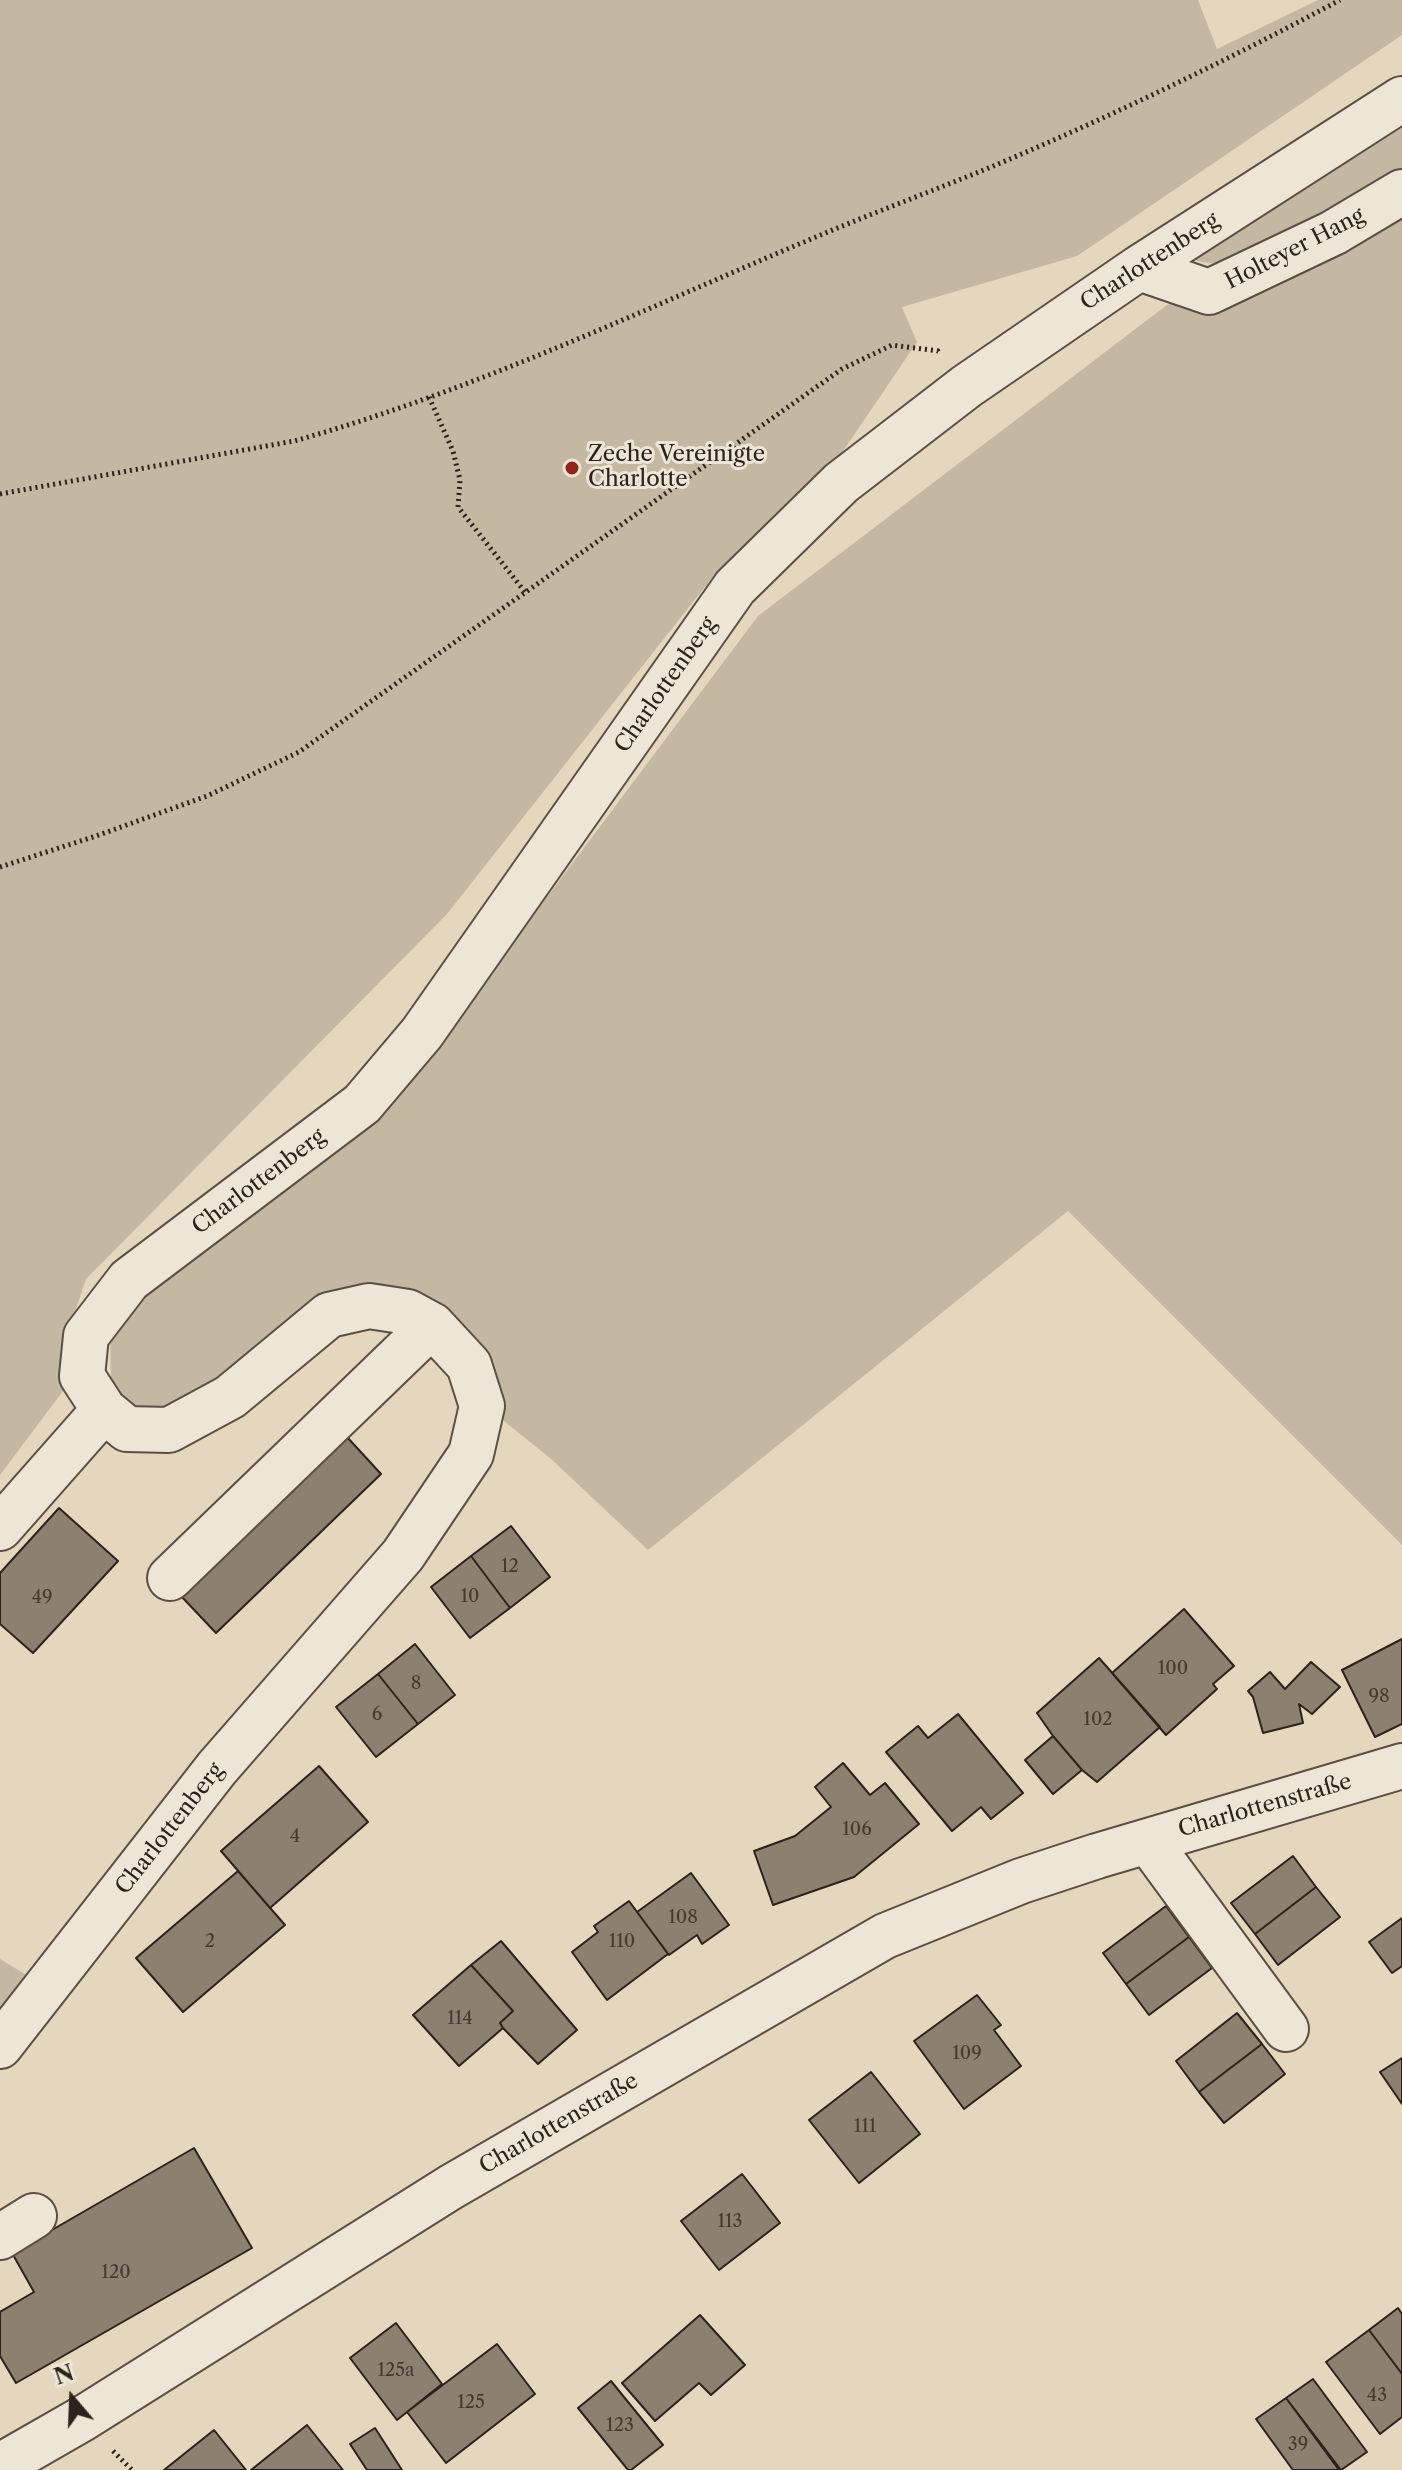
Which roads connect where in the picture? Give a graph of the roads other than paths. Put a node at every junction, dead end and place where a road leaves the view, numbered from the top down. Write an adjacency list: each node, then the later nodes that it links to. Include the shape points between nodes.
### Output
1 (1402, 99): 3 (street, Charlottenberg)
2 (1402, 192): 3 (street, Holteyer Hang, via 1333,233 1209,292)
3 (1139, 268): 5 (street, Charlottenberg, via 967,386 841,483 735,587 422,1033 362,1104 129,1280 86,1336 82,1376)
4 (432, 1325): 5 (street, Charlottenberg, via 408,1312 369,1306 329,1315 230,1397 169,1430 127,1429); 7 (street); 11 (street, Charlottenberg, via 469,1365 482,1406 471,1454 403,1555 217,1768)
5 (104, 1410): 6 (street)
6 (0, 1528)
7 (170, 1578)
8 (1395, 1780): 9 (street, Charlottenstraße)
9 (1148, 1841): 10 (street, Charlottenstraße); 12 (street, Charlottenstraße, via 1021,1881 885,1936 464,2179 94,2412)
10 (1286, 2029)
11 (0, 2046)
12 (3, 2457)

